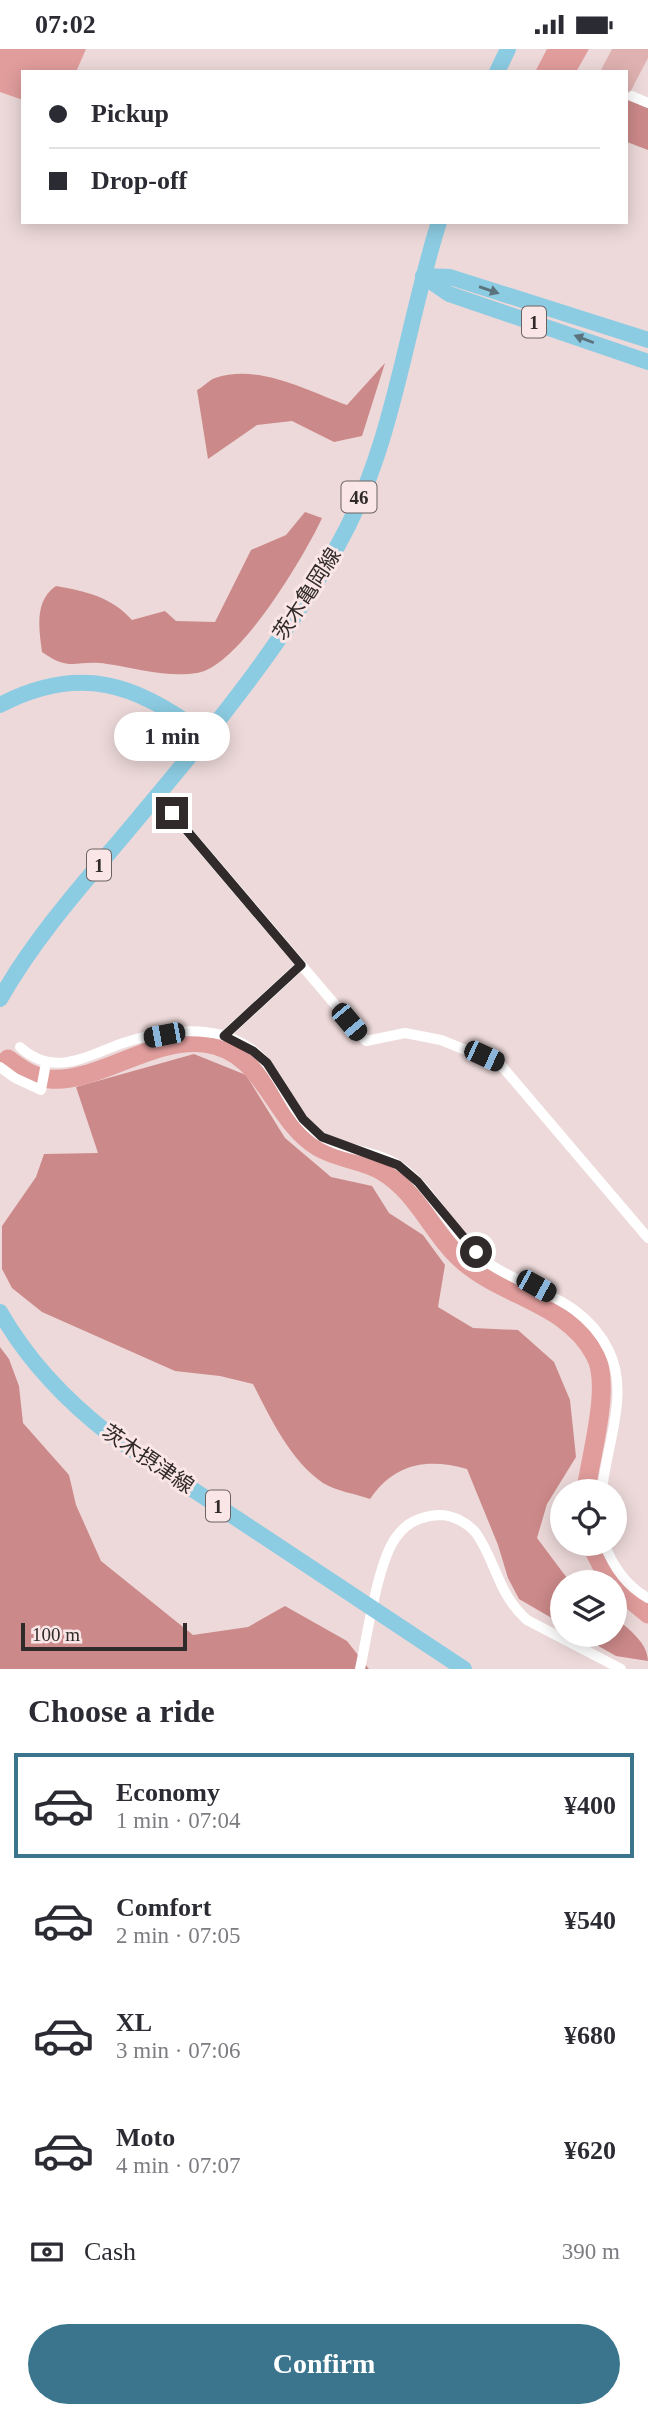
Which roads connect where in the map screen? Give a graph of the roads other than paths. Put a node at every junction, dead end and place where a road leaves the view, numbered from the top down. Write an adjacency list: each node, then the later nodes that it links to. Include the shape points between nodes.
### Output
1 (508, 49): 2 (main road)
2 (498, 70)
3 (438, 224): 4 (main road, 茨木亀岡線 / 46)
4 (423, 276): 5 (main road, 1, one-way to 5, via 450,277); 6 (main road, 1, one-way to 4, via 449,294); 8 (main road, 茨木亀岡線 / 46, via 382,438 340,541 276,643)
5 (648, 340)
6 (648, 362)
7 (0, 705): 8 (main road, via 34,690 95,682 161,704)
8 (204, 735): 11 (main road, 1, via 190,758 62,909)
9 (172, 813): 10 (street)
10 (301, 965): 12 (street); 16 (street, via 366,1041 405,1033 441,1040 500,1064)
11 (0, 999)
12 (224, 1036): 14 (street, via 184,1031); 18 (street, via 267,1063 312,1129 334,1144 398,1165 491,1265 556,1297 596,1332 615,1364 617,1378)
13 (20, 1047): 14 (street)
14 (46, 1065): 15 (street, via 41,1090)
15 (0, 1067)
16 (648, 1238)
17 (0, 1312): 22 (main road, 茨木摂津線 / 1, via 37,1369 108,1434)
18 (604, 1479)
19 (610, 1556): 20 (street, via 635,1591)
20 (648, 1598)
21 (360, 1669): 23 (street, via 388,1549 406,1526 432,1515 458,1519 475,1532 501,1590 517,1611)
22 (464, 1669)
23 (621, 1669)

